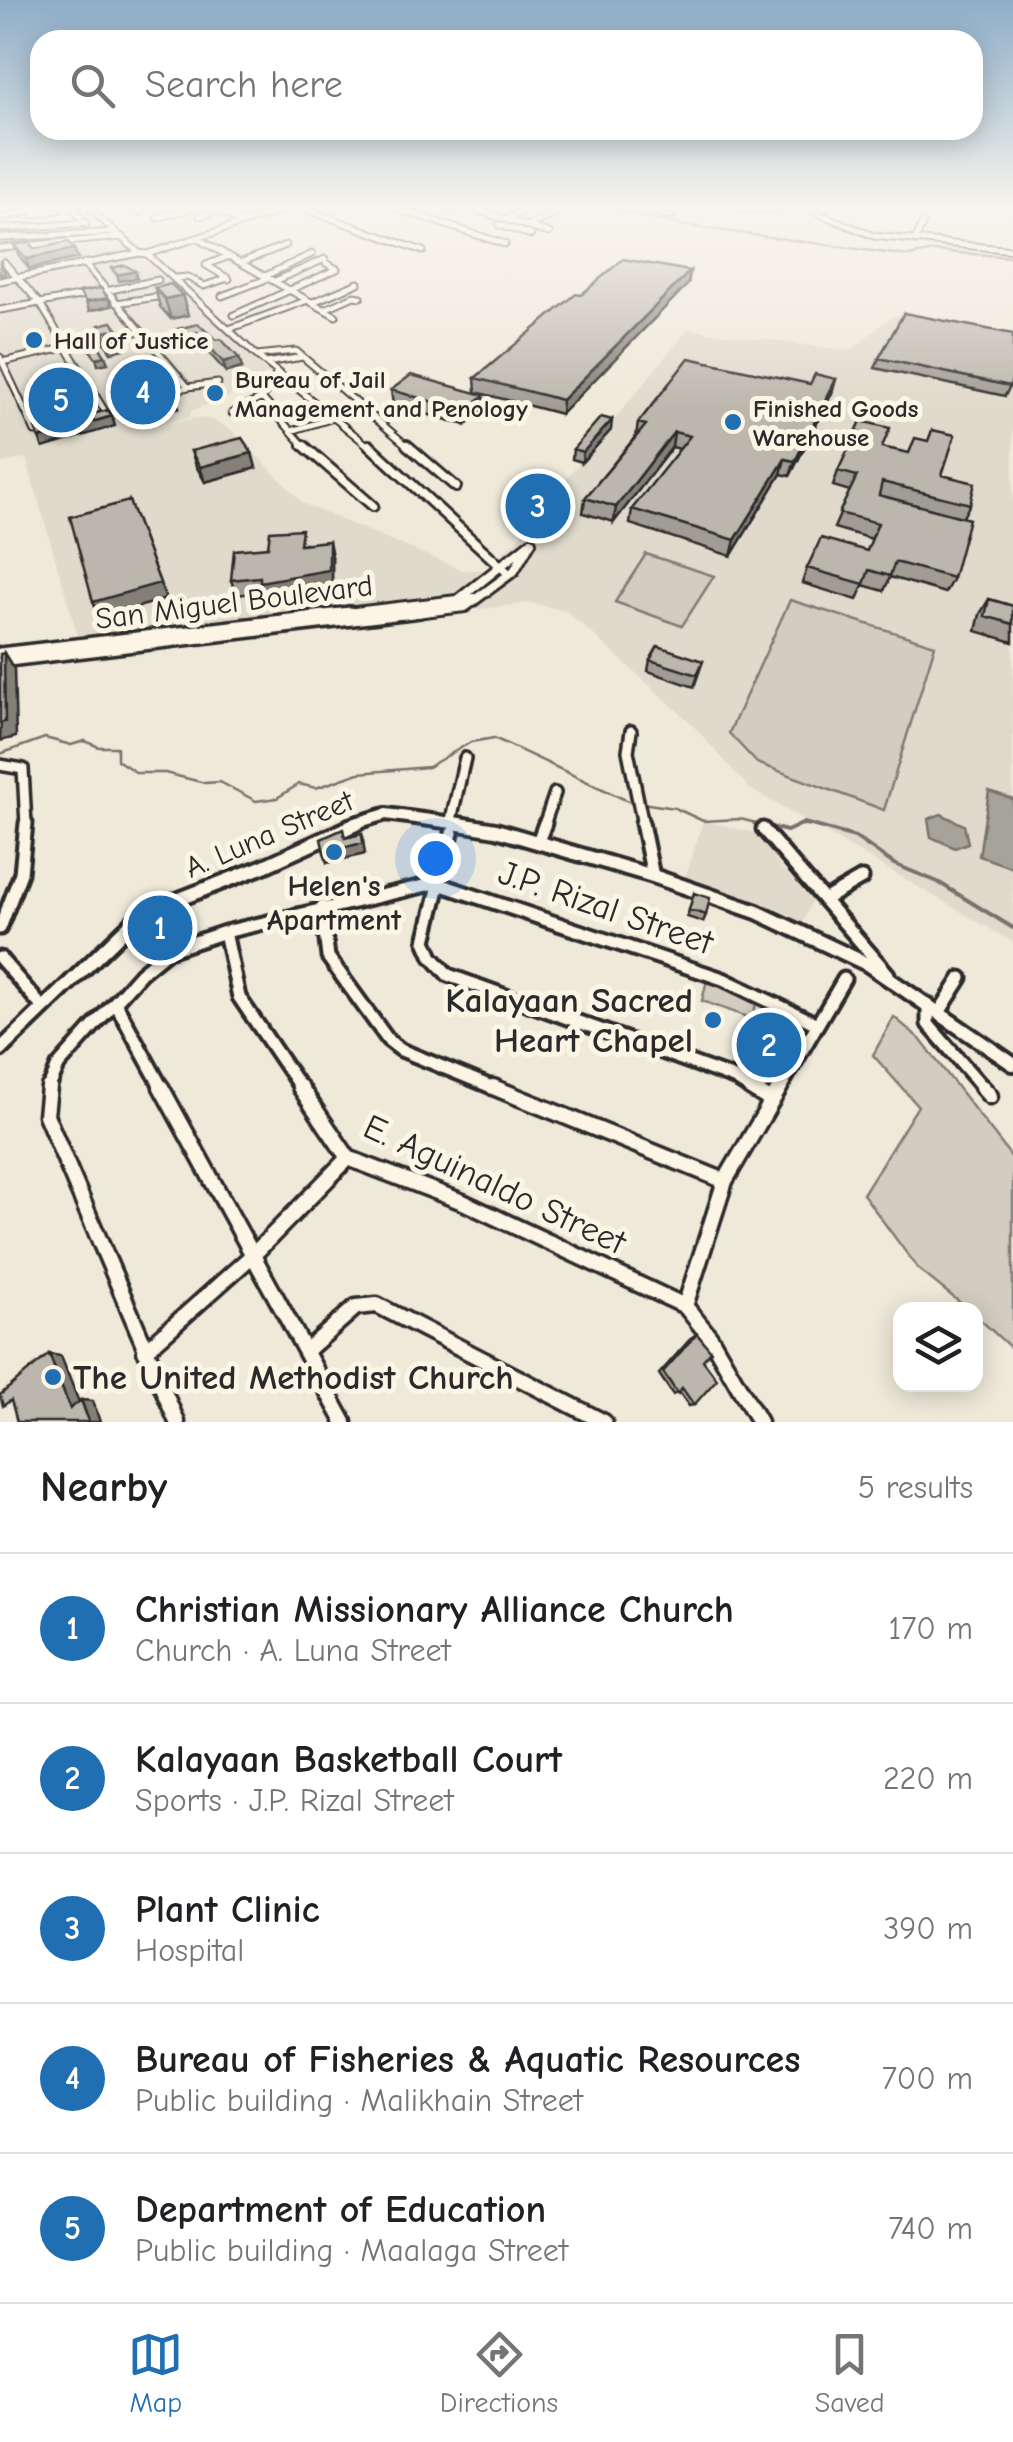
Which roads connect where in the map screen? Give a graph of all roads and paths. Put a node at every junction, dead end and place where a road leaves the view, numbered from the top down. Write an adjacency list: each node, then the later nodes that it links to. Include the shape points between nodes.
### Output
1 (26, 275): 10 (street)
2 (94, 275): 18 (street)
3 (178, 275): 11 (street)
4 (223, 275): 11 (street, via 230,280 204,286)
5 (265, 275): 12 (street)
6 (275, 275): 12 (street)
7 (281, 275): 12 (street)
8 (303, 275): 13 (street)
9 (325, 275): 19 (street)
10 (18, 277): 15 (street); 26 (street)
11 (173, 277): 31 (street)
12 (270, 278): 17 (street); 19 (street)
13 (310, 278)
14 (158, 280): 18 (street)
15 (0, 281)
16 (358, 284): 24 (street)
17 (246, 286): 20 (street); 23 (street)
18 (107, 291): 25 (street); 26 (street)
19 (292, 291): 23 (street); 24 (street)
20 (222, 296)
21 (157, 297): 25 (street)
22 (361, 297): 27 (street)
23 (271, 299): 29 (street)
24 (311, 301): 27 (street); 31 (street)
25 (116, 303): 32 (street)
26 (41, 305): 28 (street); 33 (street)
27 (325, 309): 30 (street)
28 (0, 310)
29 (234, 314)
30 (336, 316)
31 (229, 330): 34 (street)
32 (140, 331): 33 (street); 40 (street)
33 (67, 348): 36 (street); 45 (street)
34 (256, 355): 35 (street, via 292,350); 37 (street)
35 (304, 357): 37 (street); 53 (street)
36 (1, 359): 52 (street)
37 (266, 363): 38 (street)
38 (277, 372): 42 (street); 44 (street)
39 (218, 383): 40 (street)
40 (188, 388): 41 (street)
41 (158, 396)
42 (262, 398): 46 (street); 51 (street)
43 (118, 408): 45 (street)
44 (326, 409): 47 (street); 48 (street)
45 (104, 413): 49 (street)
46 (232, 413)
47 (302, 416)
48 (336, 417): 51 (street); 55 (street)
49 (87, 420)
50 (56, 428): 52 (street)
51 (291, 431): 54 (street)
52 (37, 432)
53 (456, 487)
54 (373, 506)
55 (505, 570): 56 (street); 56 (street, San Miguel Boulevard)
56 (462, 603): 57 (street, San Miguel Boulevard); 57 (street, San Miguel Boulevard)
57 (282, 624): 58 (street, San Miguel Boulevard)
58 (37, 652): 59 (street, San Miguel Boulevard); 60 (street, San Miguel Boulevard)
59 (0, 653)
60 (0, 662)
61 (631, 731): 68 (street, via 634,792)
62 (465, 758): 65 (street)
63 (0, 764): 73 (street, via 22,769 27,795 13,910)
64 (555, 794): 67 (street)
65 (451, 826): 67 (street, A. Luna Street); 70 (street); 80 (street, A. Luna Street, via 402,814 368,818 153,908)
66 (762, 829): 71 (street)
67 (538, 842): 68 (street, A. Luna Street)
68 (653, 876): 78 (street, A. Luna Street, via 757,912)
69 (862, 878): 71 (street)
70 (436, 884): 72 (street, J.P. Rizal Street); 82 (street, J.P. Rizal Street, via 723,979); 86 (street, via 425,941 448,975 734,1078)
71 (824, 900): 78 (street)
72 (322, 907): 74 (street, J.P. Rizal Street); 88 (street, via 328,957 401,1050)
73 (0, 928)
74 (226, 932): 79 (street, J.P. Rizal Street, via 160,957); 87 (street, E. Aguinaldo Street, via 239,997)
75 (0, 958): 80 (street)
76 (960, 978): 81 (street)
77 (844, 979): 82 (street)
78 (893, 980): 81 (street, A. Luna Street)
79 (116, 1004): 89 (street); 91 (street, J.P. Rizal Street, via 58,1066 46,1114)
80 (43, 1008): 83 (street, A. Luna Street)
81 (934, 1008): 84 (street, A. Luna Street); 85 (street, via 928,1024)
82 (818, 1024): 86 (street)
83 (0, 1050)
84 (1013, 1064)
85 (990, 1096)
86 (770, 1100): 88 (street)
87 (348, 1158): 89 (street); 90 (street, E. Aguinaldo Street, via 464,1202)
88 (724, 1180): 90 (street)
89 (254, 1253): 91 (street); 92 (street)
90 (685, 1306): 96 (street)
91 (145, 1351): 93 (street, J.P. Rizal Street)
92 (306, 1351): 94 (street); 95 (street, via 356,1308 377,1305)
93 (177, 1422)
94 (344, 1422)
95 (604, 1422)
96 (759, 1422)

